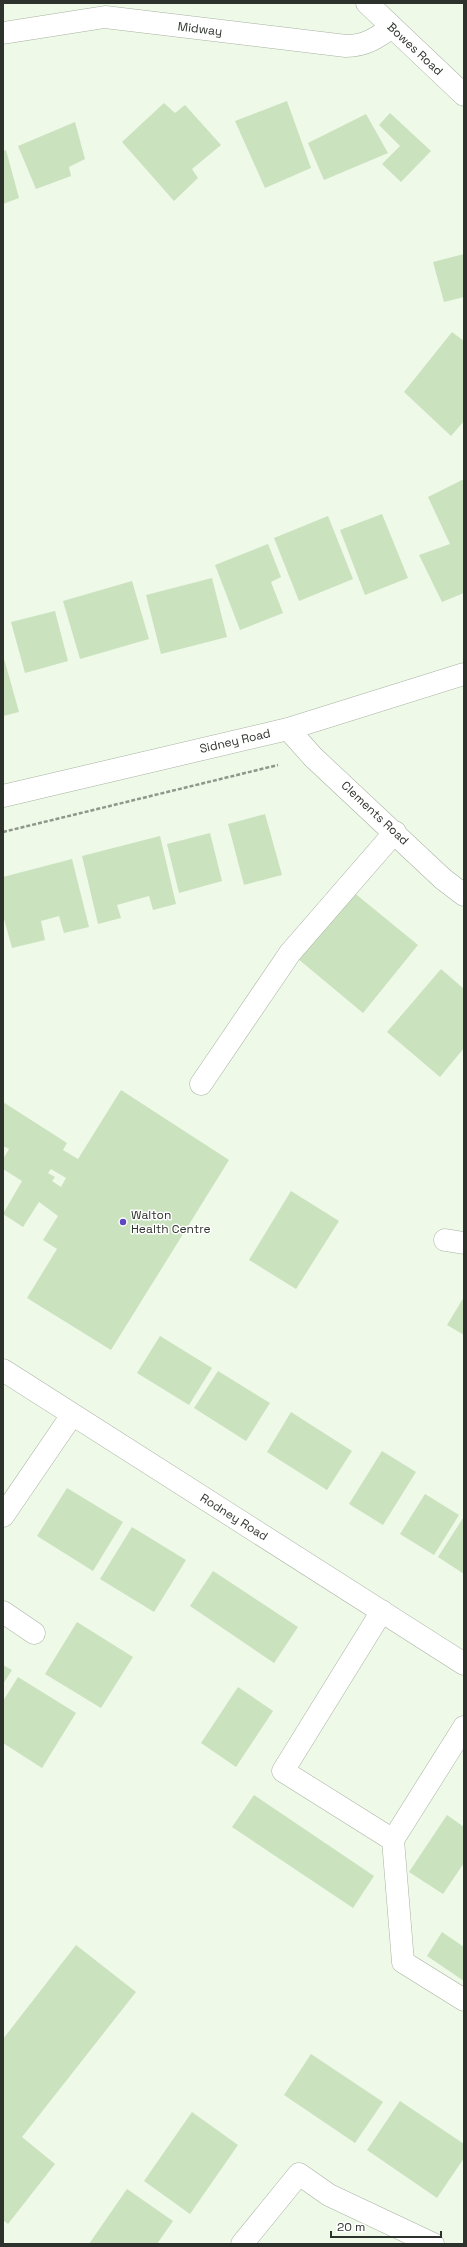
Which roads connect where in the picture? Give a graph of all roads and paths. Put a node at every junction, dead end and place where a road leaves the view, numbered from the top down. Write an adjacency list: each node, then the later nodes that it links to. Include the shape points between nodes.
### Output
1 (367, 3): 2 (street, Bowes Road)
2 (392, 27): 3 (street, Midway, via 360,46 105,17); 4 (street, Bowes Road)
3 (3, 33)
4 (464, 95)
5 (464, 674): 6 (street, Sidney Road)
6 (288, 729): 7 (street, Clements Road); 8 (street, Sidney Road)
7 (313, 757): 9 (path); 10 (street, Clements Road)
8 (3, 796)
9 (3, 832)
10 (395, 832): 11 (street, Clements Road); 12 (street, via 290,953)
11 (464, 895)
12 (201, 1084)
13 (3, 1370): 14 (street, Rodney Road)
14 (72, 1415): 15 (street); 16 (street, Rodney Road)
15 (3, 1516)
16 (382, 1611): 19 (street, Rodney Road); 21 (street, via 284,1770)
17 (3, 1612): 18 (street)
18 (34, 1633)
19 (464, 1664)
20 (464, 1727): 21 (street)
21 (393, 1840): 22 (street, via 403,1962)
22 (464, 2000)
23 (242, 2244): 24 (street, via 299,2174 329,2195)
24 (433, 2244)

